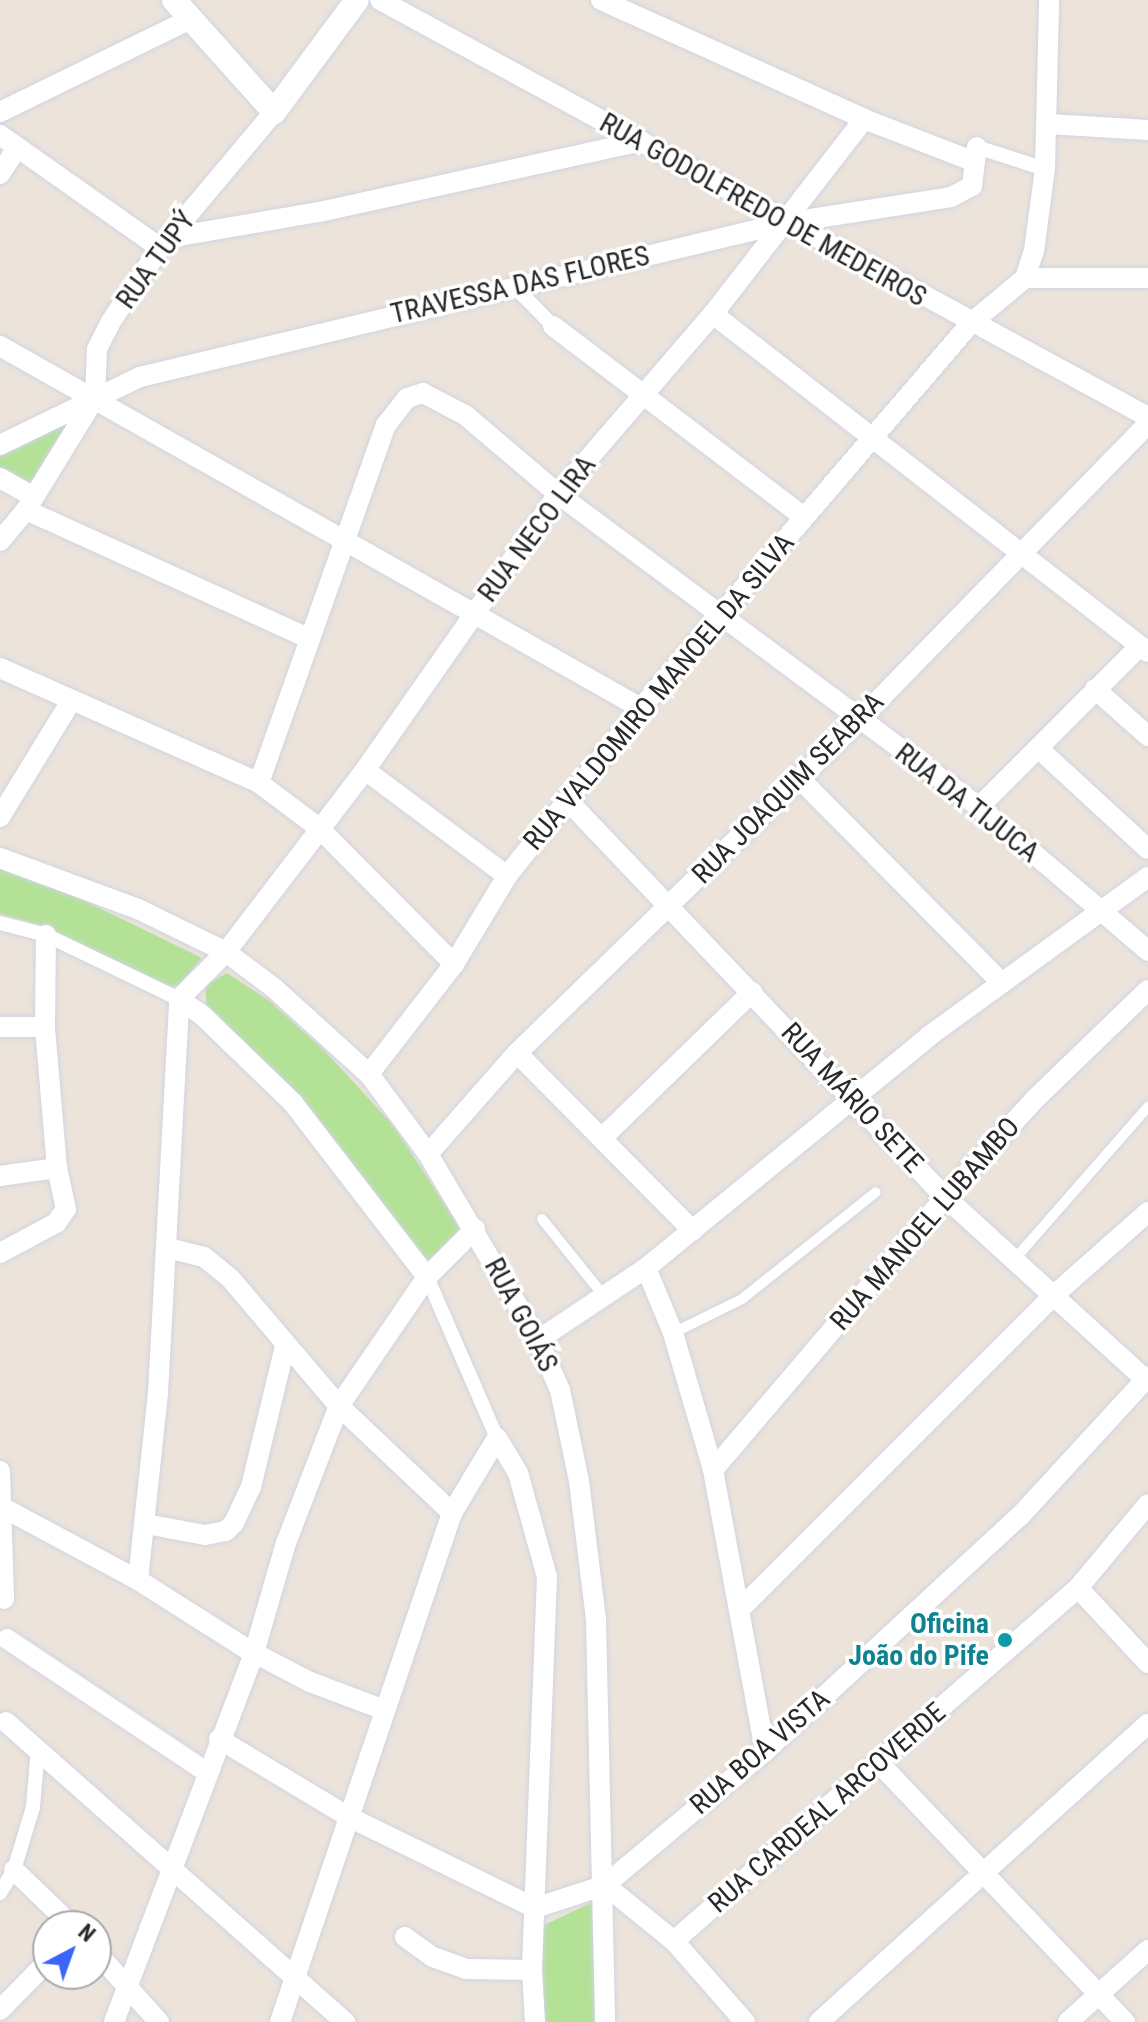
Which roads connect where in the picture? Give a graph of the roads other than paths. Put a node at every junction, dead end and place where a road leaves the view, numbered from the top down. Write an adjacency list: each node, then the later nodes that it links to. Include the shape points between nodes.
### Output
1 (174, 0): 6 (street)
2 (357, 0): 8 (street, RUA TUPÝ)
3 (380, 0): 12 (street, RUA GODOLFREDO DE MEDEIROS)
4 (601, 0): 9 (street)
5 (1049, 0): 10 (street)
6 (191, 19): 7 (street); 8 (street)
7 (0, 112)
8 (274, 112): 18 (street, RUA TUPÝ)
9 (864, 119): 14 (street); 17 (street, RUA NECO LIRA)
10 (1048, 124): 11 (street); 15 (street)
11 (1148, 130)
12 (641, 141): 17 (street, RUA GODOLFREDO DE MEDEIROS); 18 (street)
13 (8, 142): 16 (street); 18 (street)
14 (976, 155): 15 (street); 17 (street, TRAVESSA DAS FLORES, via 972,186 951,197)
15 (1045, 169): 19 (street)
16 (0, 174)
17 (785, 223): 21 (street, TRAVESSA DAS FLORES); 22 (street, RUA NECO LIRA); 23 (street, RUA GODOLFREDO DE MEDEIROS)
18 (164, 243): 27 (street, RUA TUPÝ, via 97,349)
19 (1025, 278): 20 (street); 23 (street, RUA VALDOMIRO MANOEL DA SILVA)
20 (1148, 278)
21 (515, 287): 24 (street); 27 (street, TRAVESSA DAS FLORES, via 140,377)
22 (713, 314): 26 (street, RUA NECO LIRA); 30 (street)
23 (970, 324): 28 (street, RUA GODOLFREDO DE MEDEIROS); 30 (street, RUA VALDOMIRO MANOEL DA SILVA)
24 (553, 326): 26 (street)
25 (4, 353): 27 (street)
26 (643, 393): 33 (street, RUA NECO LIRA); 35 (street)
27 (95, 398): 31 (street, TRAVESSA DAS FLORES); 34 (street, RUA TUPÝ); 36 (street)
28 (1148, 417)
29 (1148, 424): 38 (street, RUA JOAQUIM SEABRA)
30 (872, 438): 35 (street, RUA VALDOMIRO MANOEL DA SILVA); 38 (street)
31 (0, 445)
32 (0, 478): 34 (street)
33 (558, 494): 36 (street, RUA DA TIJUCA, via 438,397 423,393 397,409); 39 (street, RUA NECO LIRA); 40 (street, RUA DA TIJUCA)
34 (30, 504): 37 (street, RUA TUPÝ); 41 (street)
35 (804, 517): 40 (street, RUA VALDOMIRO MANOEL DA SILVA)
36 (343, 535): 39 (street); 41 (street)
37 (0, 541)
38 (1019, 552): 42 (street); 47 (street, RUA JOAQUIM SEABRA)
39 (475, 612): 46 (street); 50 (street, RUA NECO LIRA)
40 (721, 615): 46 (street, RUA VALDOMIRO MANOEL DA SILVA); 47 (street, RUA DA TIJUCA)
41 (308, 638): 52 (street)
42 (1143, 650): 44 (street)
43 (0, 668): 45 (street)
44 (1095, 689): 48 (street); 49 (street)
45 (71, 701): 52 (street); 55 (street)
46 (641, 708): 53 (street, RUA VALDOMIRO MANOEL DA SILVA)
47 (859, 720): 51 (street, RUA JOAQUIM SEABRA); 54 (street, RUA DA TIJUCA)
48 (1148, 736)
49 (1038, 748): 54 (street); 57 (street)
50 (365, 770): 56 (street, RUA NECO LIRA); 59 (street)
51 (800, 779): 61 (street, RUA JOAQUIM SEABRA); 68 (street)
52 (259, 783): 56 (street)
53 (570, 803): 59 (street, RUA VALDOMIRO MANOEL DA SILVA); 61 (street, RUA MÁRIO SETE)
54 (979, 807): 62 (street, RUA DA TIJUCA)
55 (0, 817)
56 (319, 828): 66 (street, RUA NECO LIRA); 67 (street)
57 (1148, 849)
58 (0, 858): 66 (street, RUA GOIÁS, via 138,909)
59 (507, 876): 67 (street, RUA VALDOMIRO MANOEL DA SILVA)
60 (1148, 877): 62 (street)
61 (668, 906): 70 (street, RUA MÁRIO SETE); 74 (street, RUA JOAQUIM SEABRA)
62 (1101, 911): 65 (street, RUA DA TIJUCA); 68 (street)
63 (0, 923): 64 (street)
64 (46, 935): 71 (street); 73 (street)
65 (1148, 951)
66 (226, 952): 71 (street, RUA NECO LIRA); 75 (street, RUA GOIÁS)
67 (454, 964): 75 (street, RUA VALDOMIRO MANOEL DA SILVA)
68 (1002, 983): 76 (street, via 929,1036)
69 (1148, 990): 83 (street, RUA MANOEL LUBAMBO, via 1035,1099)
70 (752, 992): 76 (street, RUA MÁRIO SETE); 78 (street)
71 (179, 999): 88 (street); 92 (street, via 293,1103)
72 (0, 1027): 73 (street)
73 (45, 1027): 80 (street)
74 (517, 1053): 78 (street); 79 (street, RUA JOAQUIM SEABRA)
75 (369, 1074): 79 (street, RUA GOIÁS)
76 (856, 1101): 83 (street, RUA MÁRIO SETE); 87 (street)
77 (1148, 1107): 90 (lane)
78 (603, 1137): 87 (street)
79 (428, 1154): 86 (street, RUA GOIÁS)
80 (57, 1168): 81 (street); 89 (street, via 66,1209 56,1223)
81 (0, 1176)
82 (876, 1192): 95 (lane, via 742,1299)
83 (945, 1197): 90 (street, RUA MÁRIO SETE); 101 (street, RUA MANOEL LUBAMBO)
84 (1148, 1212): 94 (street)
85 (542, 1219): 93 (lane)
86 (475, 1229): 92 (street); 96 (street, RUA GOIÁS)
87 (693, 1231): 91 (street)
88 (168, 1248): 97 (street, via 204,1257 230,1278); 106 (street)
89 (0, 1253)
90 (1013, 1261): 94 (street, RUA MÁRIO SETE)
91 (646, 1268): 93 (street); 95 (street)
92 (427, 1277): 99 (street); 100 (street)
93 (603, 1295): 96 (street)
94 (1053, 1296): 98 (street, RUA MÁRIO SETE); 110 (street)
95 (673, 1333): 101 (street)
96 (538, 1340): 126 (street, RUA GOIÁS, via 560,1390 581,1496 596,1620)
97 (285, 1346): 99 (street); 106 (street, via 251,1487 234,1523 226,1531 205,1535)
98 (1147, 1380): 119 (street, RUA BOA VISTA, via 1020,1516)
99 (339, 1406): 105 (street); 112 (street, via 286,1543)
100 (497, 1438): 105 (street); 128 (street, via 518,1473 547,1577)
101 (713, 1470): 110 (street)
102 (0, 1471): 104 (street)
103 (1148, 1504): 108 (street, RUA CARDEAL ARCOVERDE)
104 (2, 1508): 107 (street); 109 (street)
105 (452, 1513): 114 (street)
106 (146, 1524): 107 (street)
107 (138, 1580): 112 (street)
108 (1078, 1588): 113 (street); 120 (street, RUA CARDEAL ARCOVERDE)
109 (4, 1599)
110 (741, 1608): 119 (street)
111 (7, 1639): 121 (street)
112 (254, 1653): 114 (street, via 310,1682); 117 (street)
113 (1148, 1663)
114 (384, 1710): 122 (street)
115 (6, 1722): 118 (street)
116 (1148, 1724): 125 (street)
117 (219, 1739): 121 (street); 122 (street)
118 (38, 1749): 123 (street); 124 (street, via 33,1807)
119 (765, 1751): 126 (street, RUA BOA VISTA)
120 (880, 1764): 125 (street); 131 (street, RUA CARDEAL ARCOVERDE)
121 (208, 1773): 123 (street)
122 (349, 1817): 128 (street); 136 (street)
123 (171, 1866): 136 (street); 137 (street)
124 (14, 1870): 127 (street); 129 (street)
125 (985, 1873): 138 (street); 147 (street)
126 (605, 1885): 128 (street); 131 (street); 145 (street, RUA GOIÁS)
127 (0, 1893)
128 (535, 1908): 134 (street)
129 (55, 1910)
130 (405, 1937): 134 (street, via 433,1957 466,1969)
131 (674, 1941): 146 (street)
132 (1148, 1950): 138 (street)
133 (112, 1970): 137 (street)
134 (532, 1970): 144 (street)
135 (32, 1977): 139 (street)
136 (296, 1977): 142 (street); 143 (street)
137 (126, 1985): 140 (street); 141 (street)
138 (1099, 1994): 148 (street); 149 (street)
139 (0, 2010)
140 (114, 2022)
141 (159, 2022)
142 (280, 2022)
143 (345, 2022)
144 (535, 2022)
145 (605, 2022)
146 (745, 2022)
147 (819, 2022)
148 (1068, 2022)
149 (1125, 2022)

